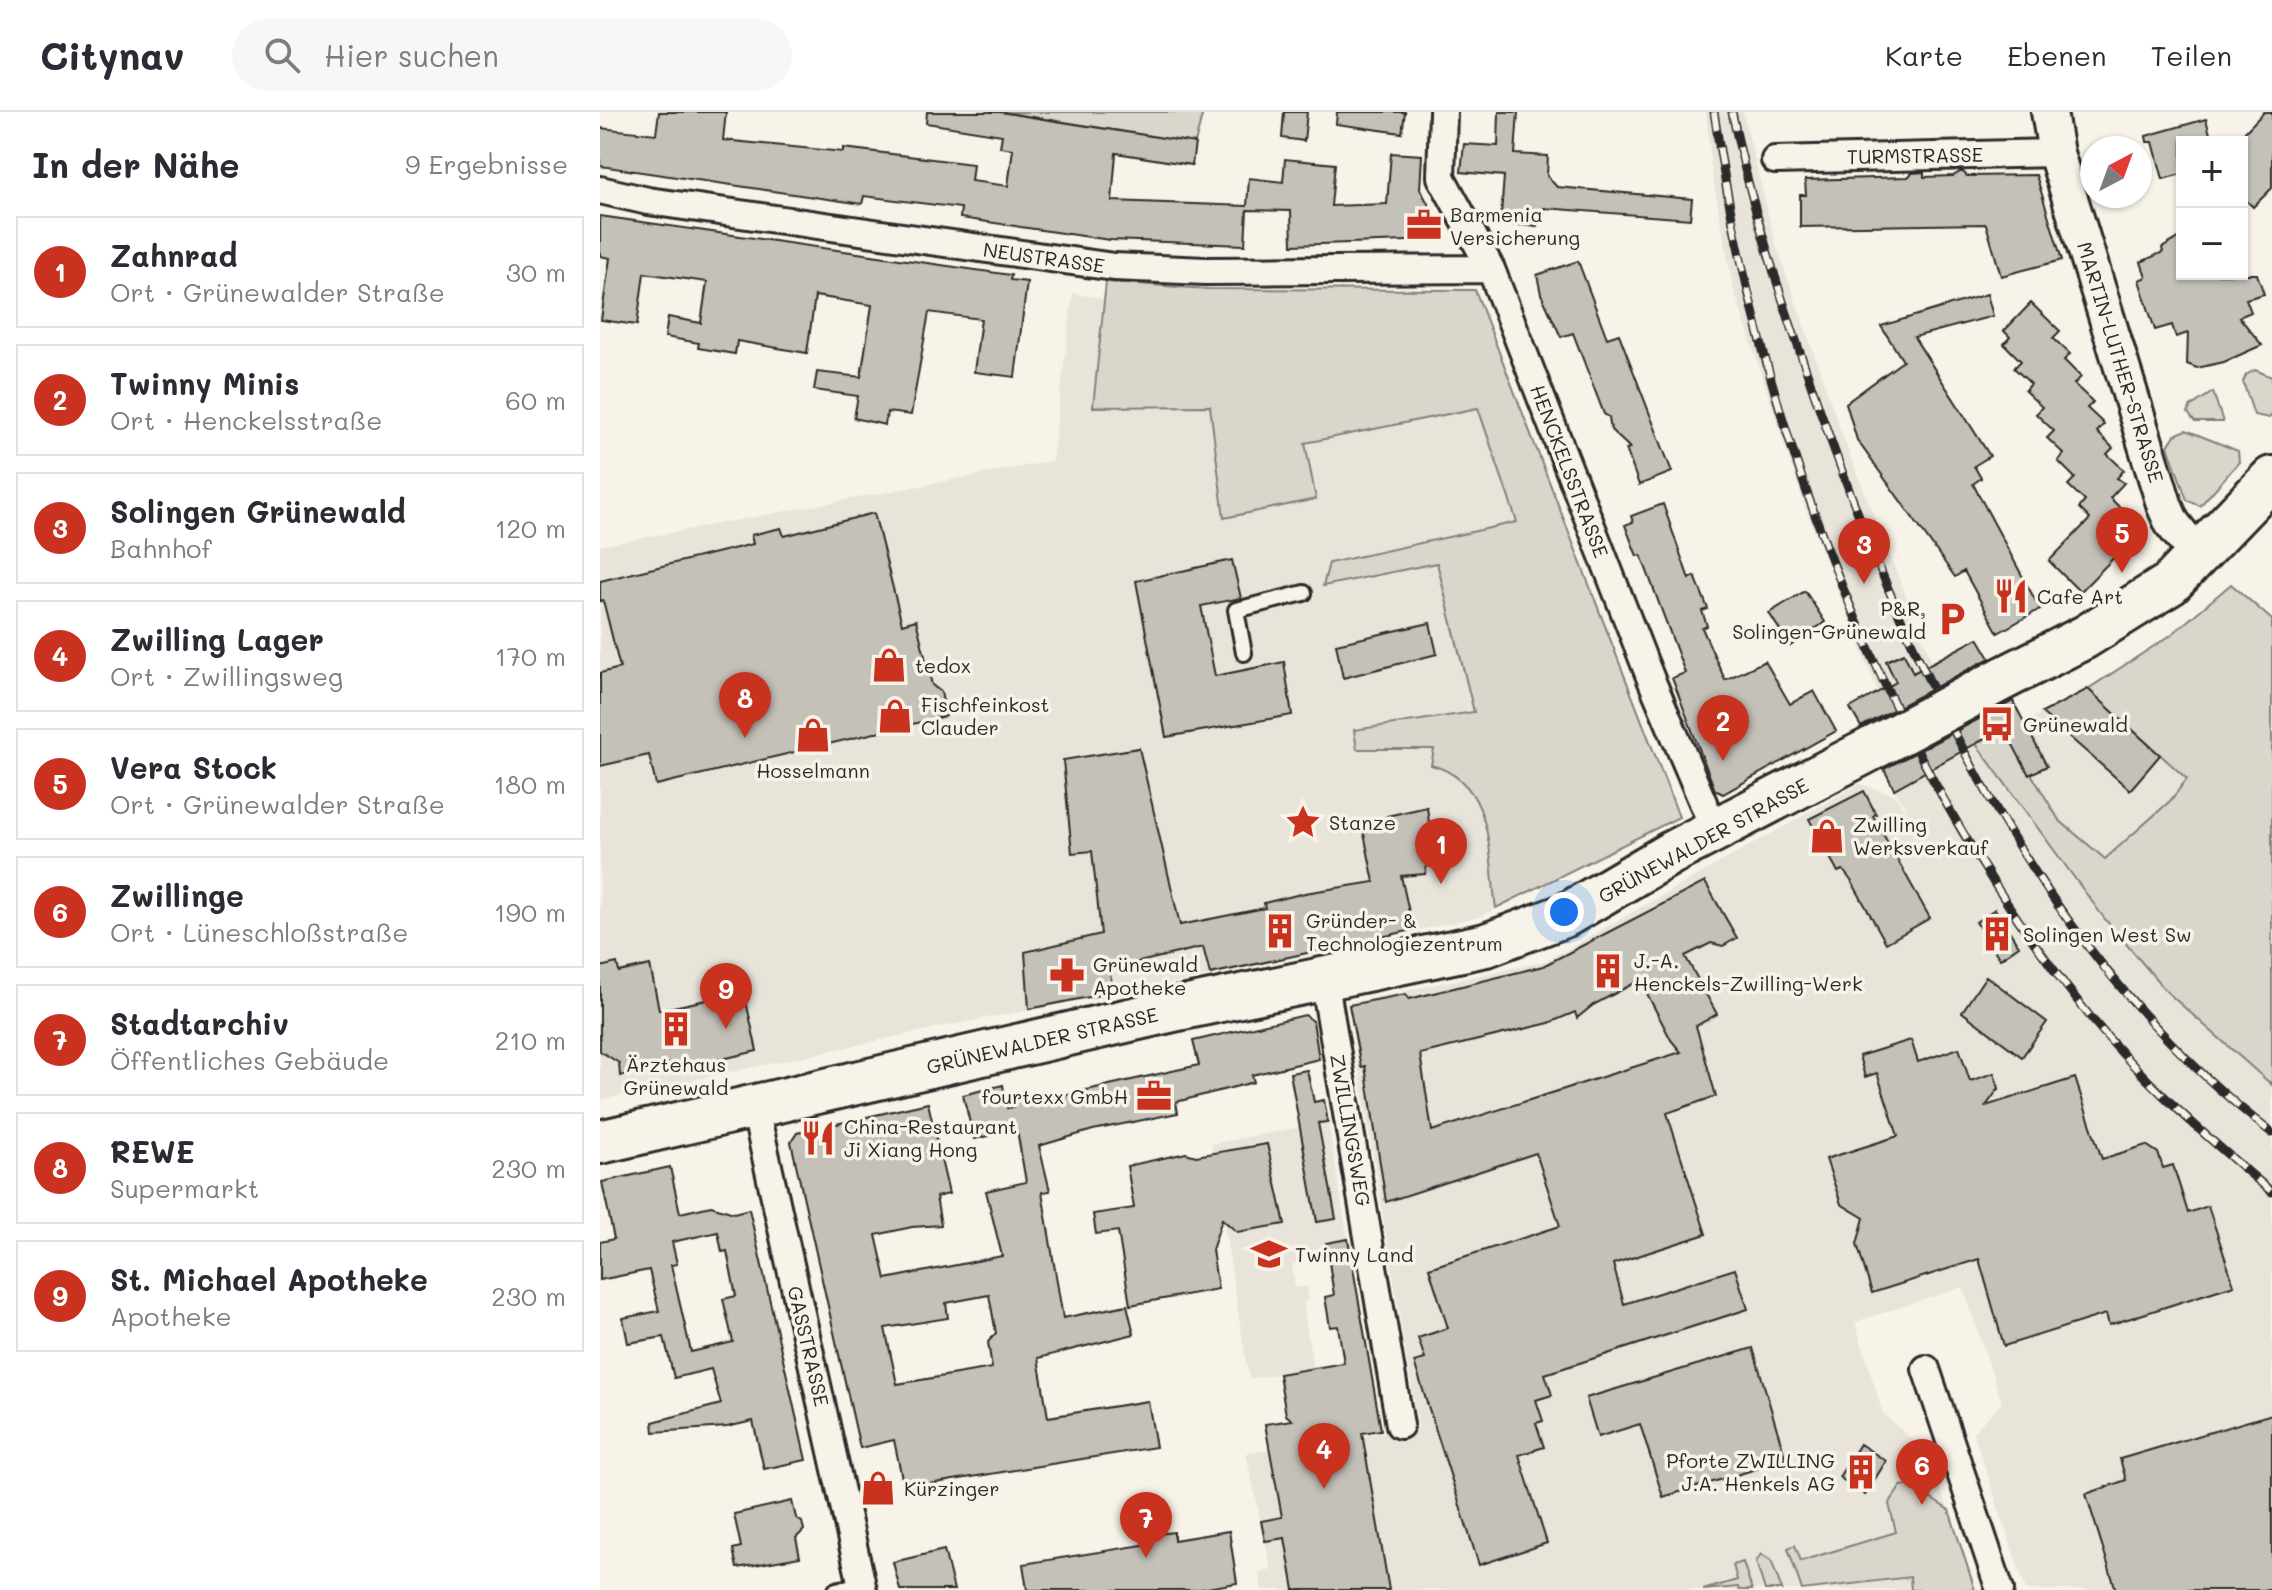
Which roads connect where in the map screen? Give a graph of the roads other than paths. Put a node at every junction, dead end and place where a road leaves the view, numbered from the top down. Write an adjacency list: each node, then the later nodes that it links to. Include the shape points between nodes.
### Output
1 (1443, 112): 6 (street, HENCKELSSTRASSE, via 1441,177)
2 (2049, 112): 3 (street, MARTIN-LUTHER-STRASSE)
3 (2056, 153): 4 (street, TURMSTRASSE); 8 (street, MARTIN-LUTHER-STRASSE, via 2165,507)
4 (1775, 160)
5 (600, 190): 6 (street, NEUSTRASSE, via 1114,267)
6 (1491, 269): 11 (street, HENCKELSSTRASSE)
7 (2272, 478): 8 (main road, GRÜNEWALDER STRASSE)
8 (2199, 557): 11 (main road, GRÜNEWALDER STRASSE, bridge, via 2156,595 2085,637)
9 (1304, 593): 10 (lane, via 1236,610)
10 (1244, 653)
11 (1715, 831): 12 (main road, GRÜNEWALDER STRASSE, via 1527,933)
12 (1324, 978): 13 (main road, GRÜNEWALDER STRASSE); 16 (street, ZWILLINGSWEG)
13 (755, 1108): 14 (main road, GRÜNEWALDER STRASSE); 17 (street, GASSTRASSE)
14 (600, 1142)
15 (1926, 1369): 19 (street)
16 (1400, 1425)
17 (863, 1587): 18 (lane, GASSTRASSE)
18 (836, 1590)
19 (2000, 1590)

